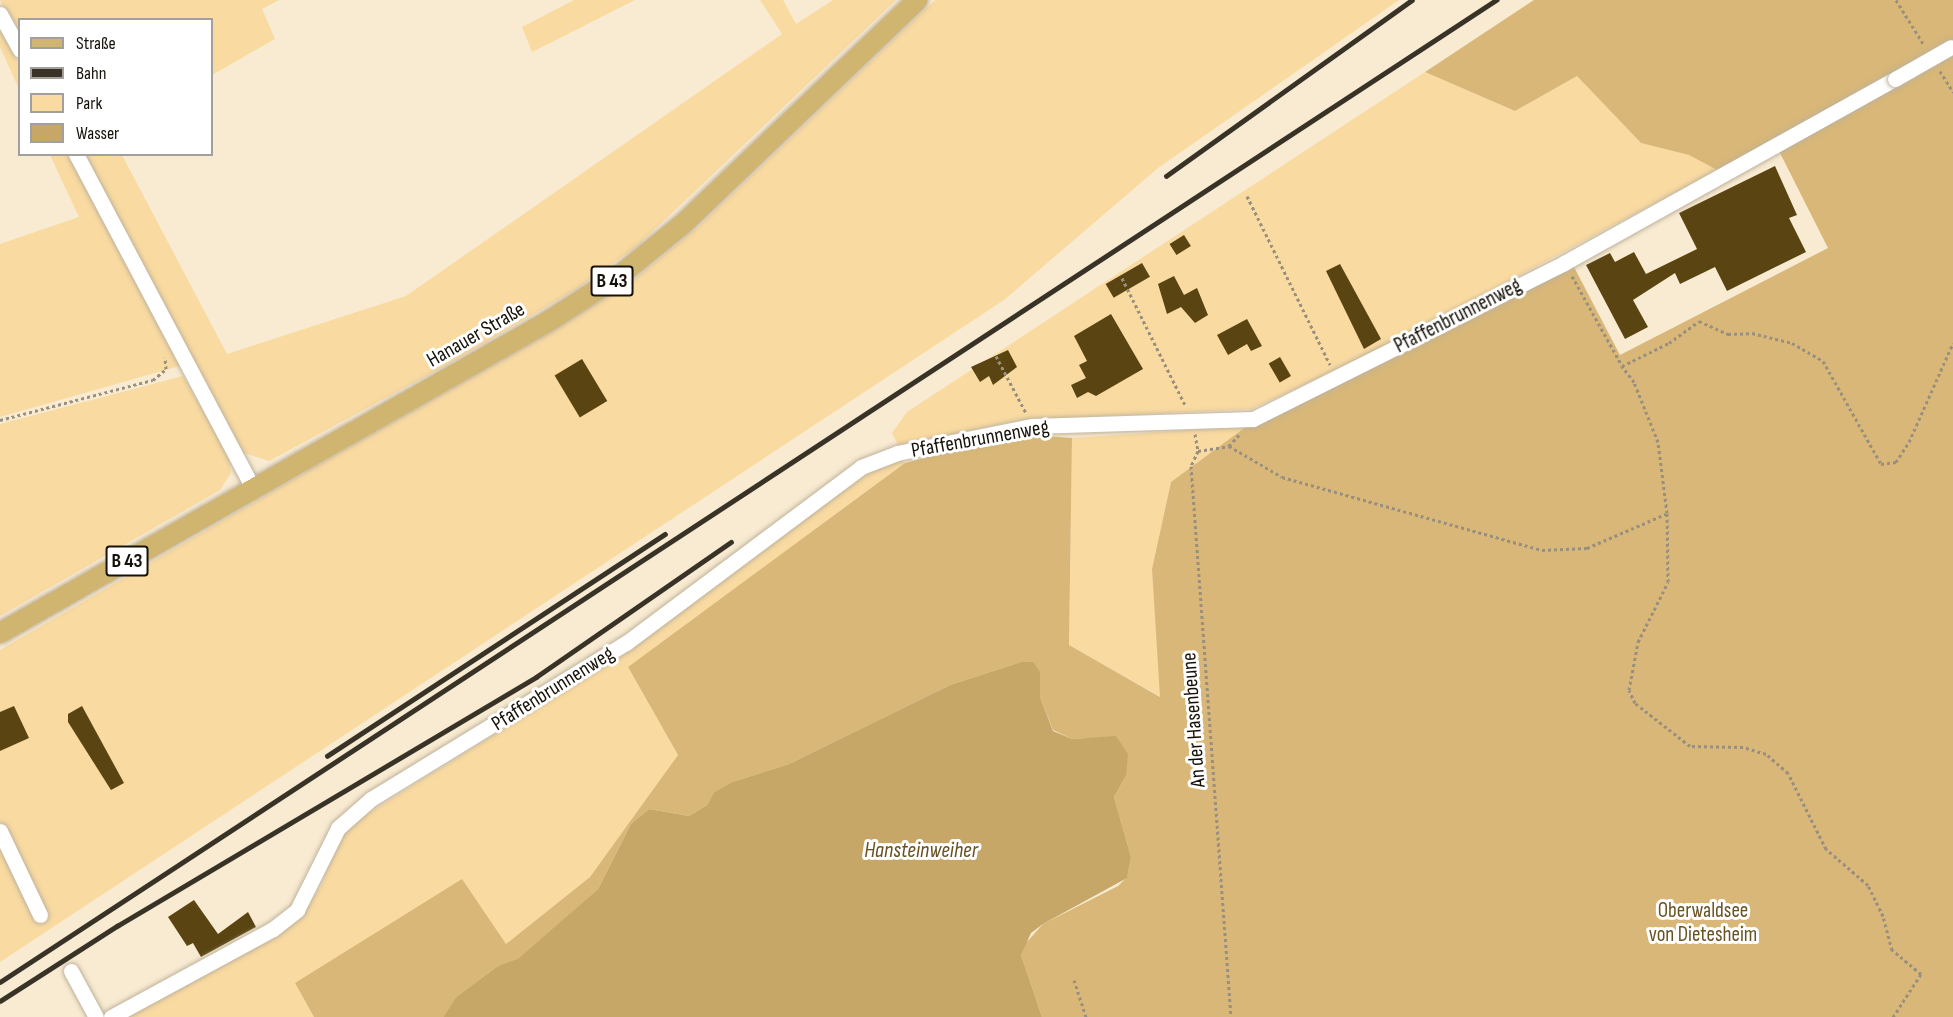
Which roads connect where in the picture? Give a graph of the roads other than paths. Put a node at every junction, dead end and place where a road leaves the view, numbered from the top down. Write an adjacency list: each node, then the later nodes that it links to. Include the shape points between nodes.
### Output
1 (917, 0): 6 (main road, Hanauer Straße / B 43, via 683,224 619,276 548,322)
2 (0, 14): 3 (lane)
3 (18, 46)
4 (1952, 47): 12 (lane, Pfaffenbrunnenweg, bridge, via 1564,263 1253,419 1032,426 897,453 841,479 732,568 626,643 371,800 338,828 297,910 273,929)
5 (77, 156): 6 (lane)
6 (253, 489): 7 (main road, Hanauer Straße / B 43)
7 (0, 633)
8 (0, 831): 9 (lane)
9 (40, 915)
10 (71, 971): 11 (lane)
11 (96, 1017)
12 (111, 1017)

